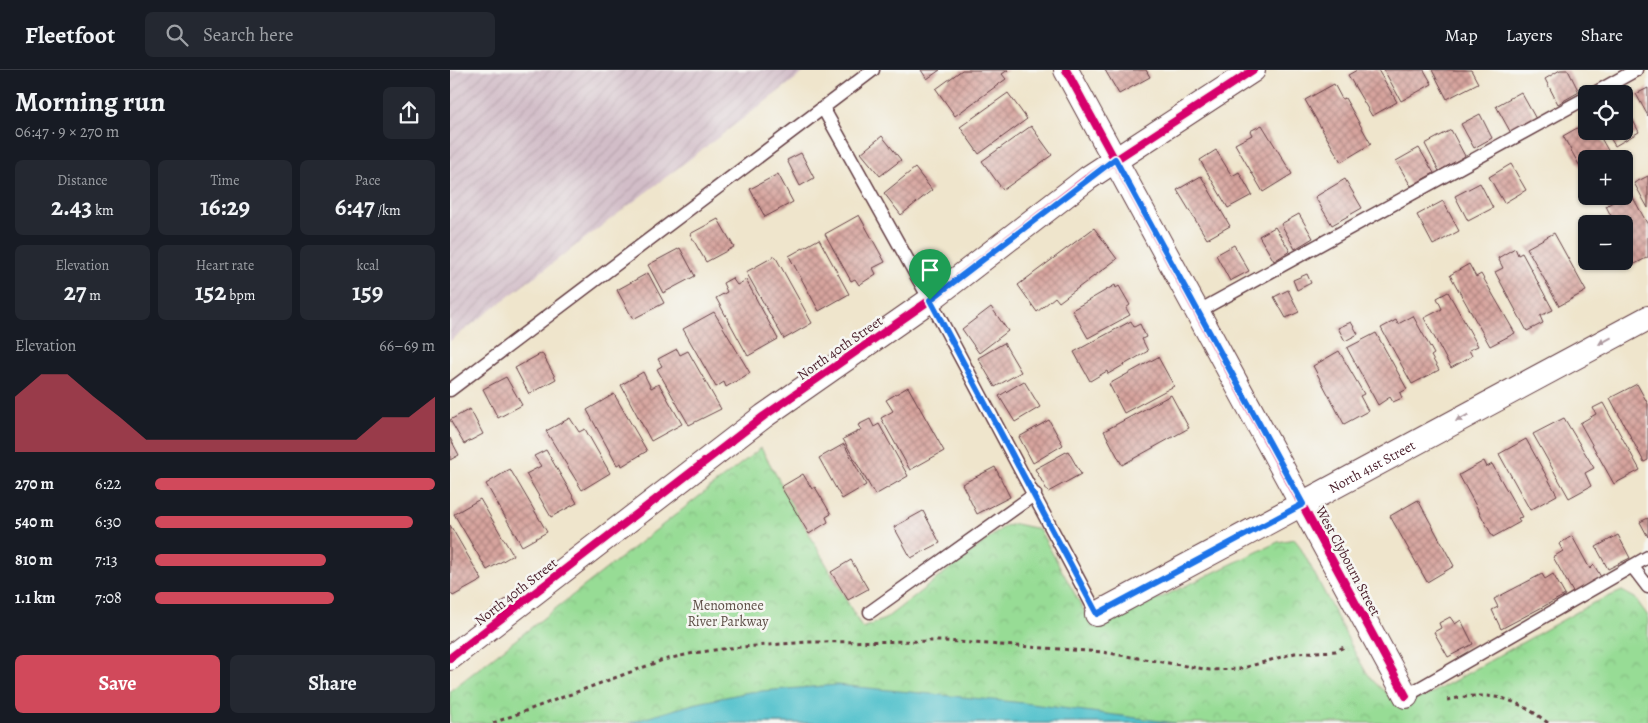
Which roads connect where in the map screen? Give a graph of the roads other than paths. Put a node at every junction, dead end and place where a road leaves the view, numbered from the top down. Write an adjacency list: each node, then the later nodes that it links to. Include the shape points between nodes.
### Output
1 (873, 70): 7 (lane)
2 (1066, 70): 8 (street, West Clybourn Street)
3 (1252, 70): 8 (street, North 40th Street)
4 (1636, 70): 5 (lane)
5 (1609, 85)
6 (1578, 102): 10 (lane)
7 (823, 108): 9 (lane); 12 (lane)
8 (1115, 159): 9 (street, North 40th Street); 10 (street, West Clybourn Street)
9 (930, 300): 13 (lane); 20 (street, North 40th Street, via 764,416)
10 (1197, 312): 14 (street, West Clybourn Street)
11 (1648, 318): 14 (street, North 41st Street, one-way to 14)
12 (450, 390)
13 (1034, 494): 18 (lane); 19 (lane)
14 (1303, 504): 19 (street, North 41st Street); 21 (street, West Clybourn Street)
15 (1648, 557): 16 (lane)
16 (1632, 566): 17 (lane); 21 (lane)
17 (1648, 587)
18 (870, 612)
19 (1097, 614)
20 (450, 658)
21 (1406, 696)

